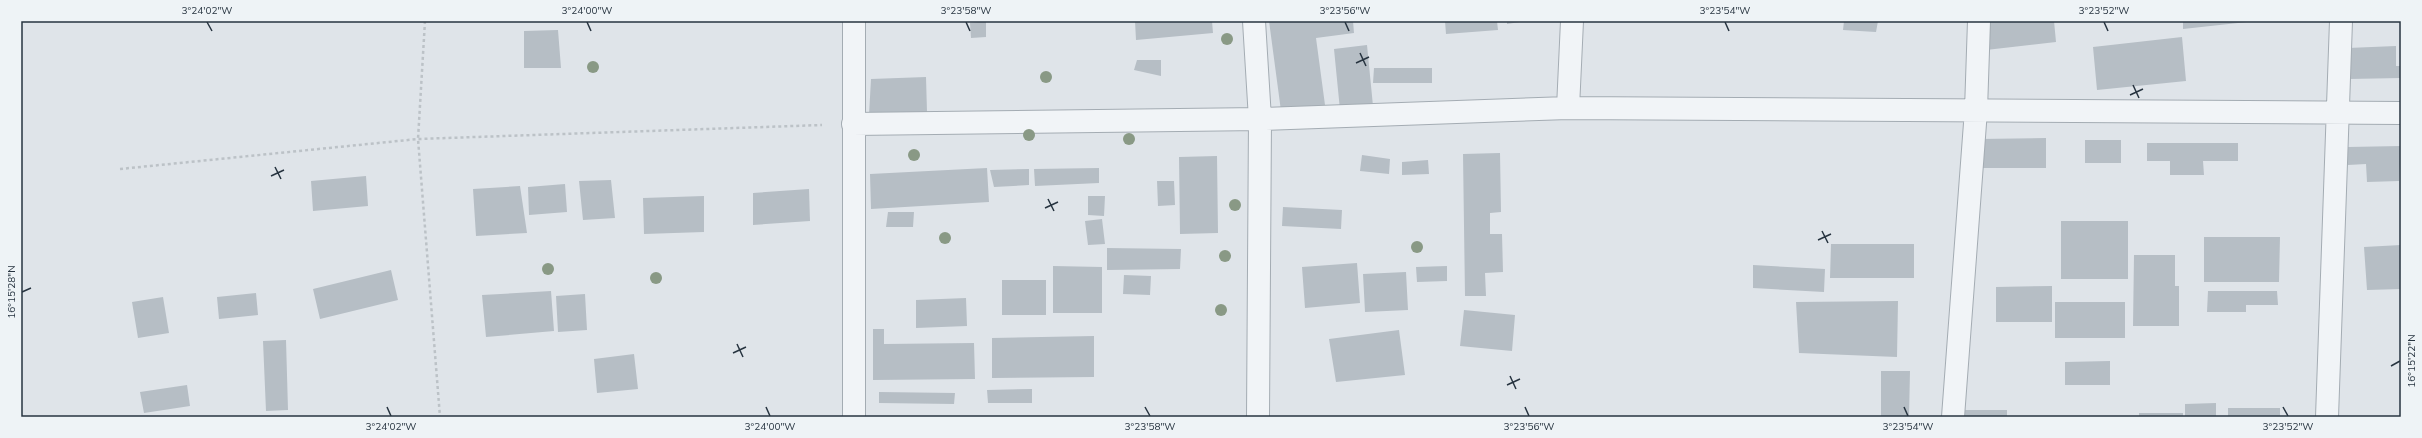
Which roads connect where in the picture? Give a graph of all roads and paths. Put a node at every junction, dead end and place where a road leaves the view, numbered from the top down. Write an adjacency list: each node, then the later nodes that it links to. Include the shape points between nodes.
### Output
1 (425, 21): 13 (path)
2 (854, 21): 12 (street)
3 (1254, 21): 11 (street)
4 (1572, 21): 7 (street)
5 (1978, 21): 8 (street)
6 (2341, 21): 9 (street)
7 (1568, 108): 8 (street); 11 (street)
8 (1976, 110): 9 (street); 18 (street)
9 (2338, 114): 10 (street); 19 (street)
10 (2401, 114)
11 (1260, 119): 12 (street); 17 (street)
12 (853, 124): 13 (path); 16 (street)
13 (418, 139): 14 (path); 15 (path)
14 (120, 169)
15 (440, 417)
16 (854, 417)
17 (1258, 417)
18 (1953, 417)
19 (2327, 417)

